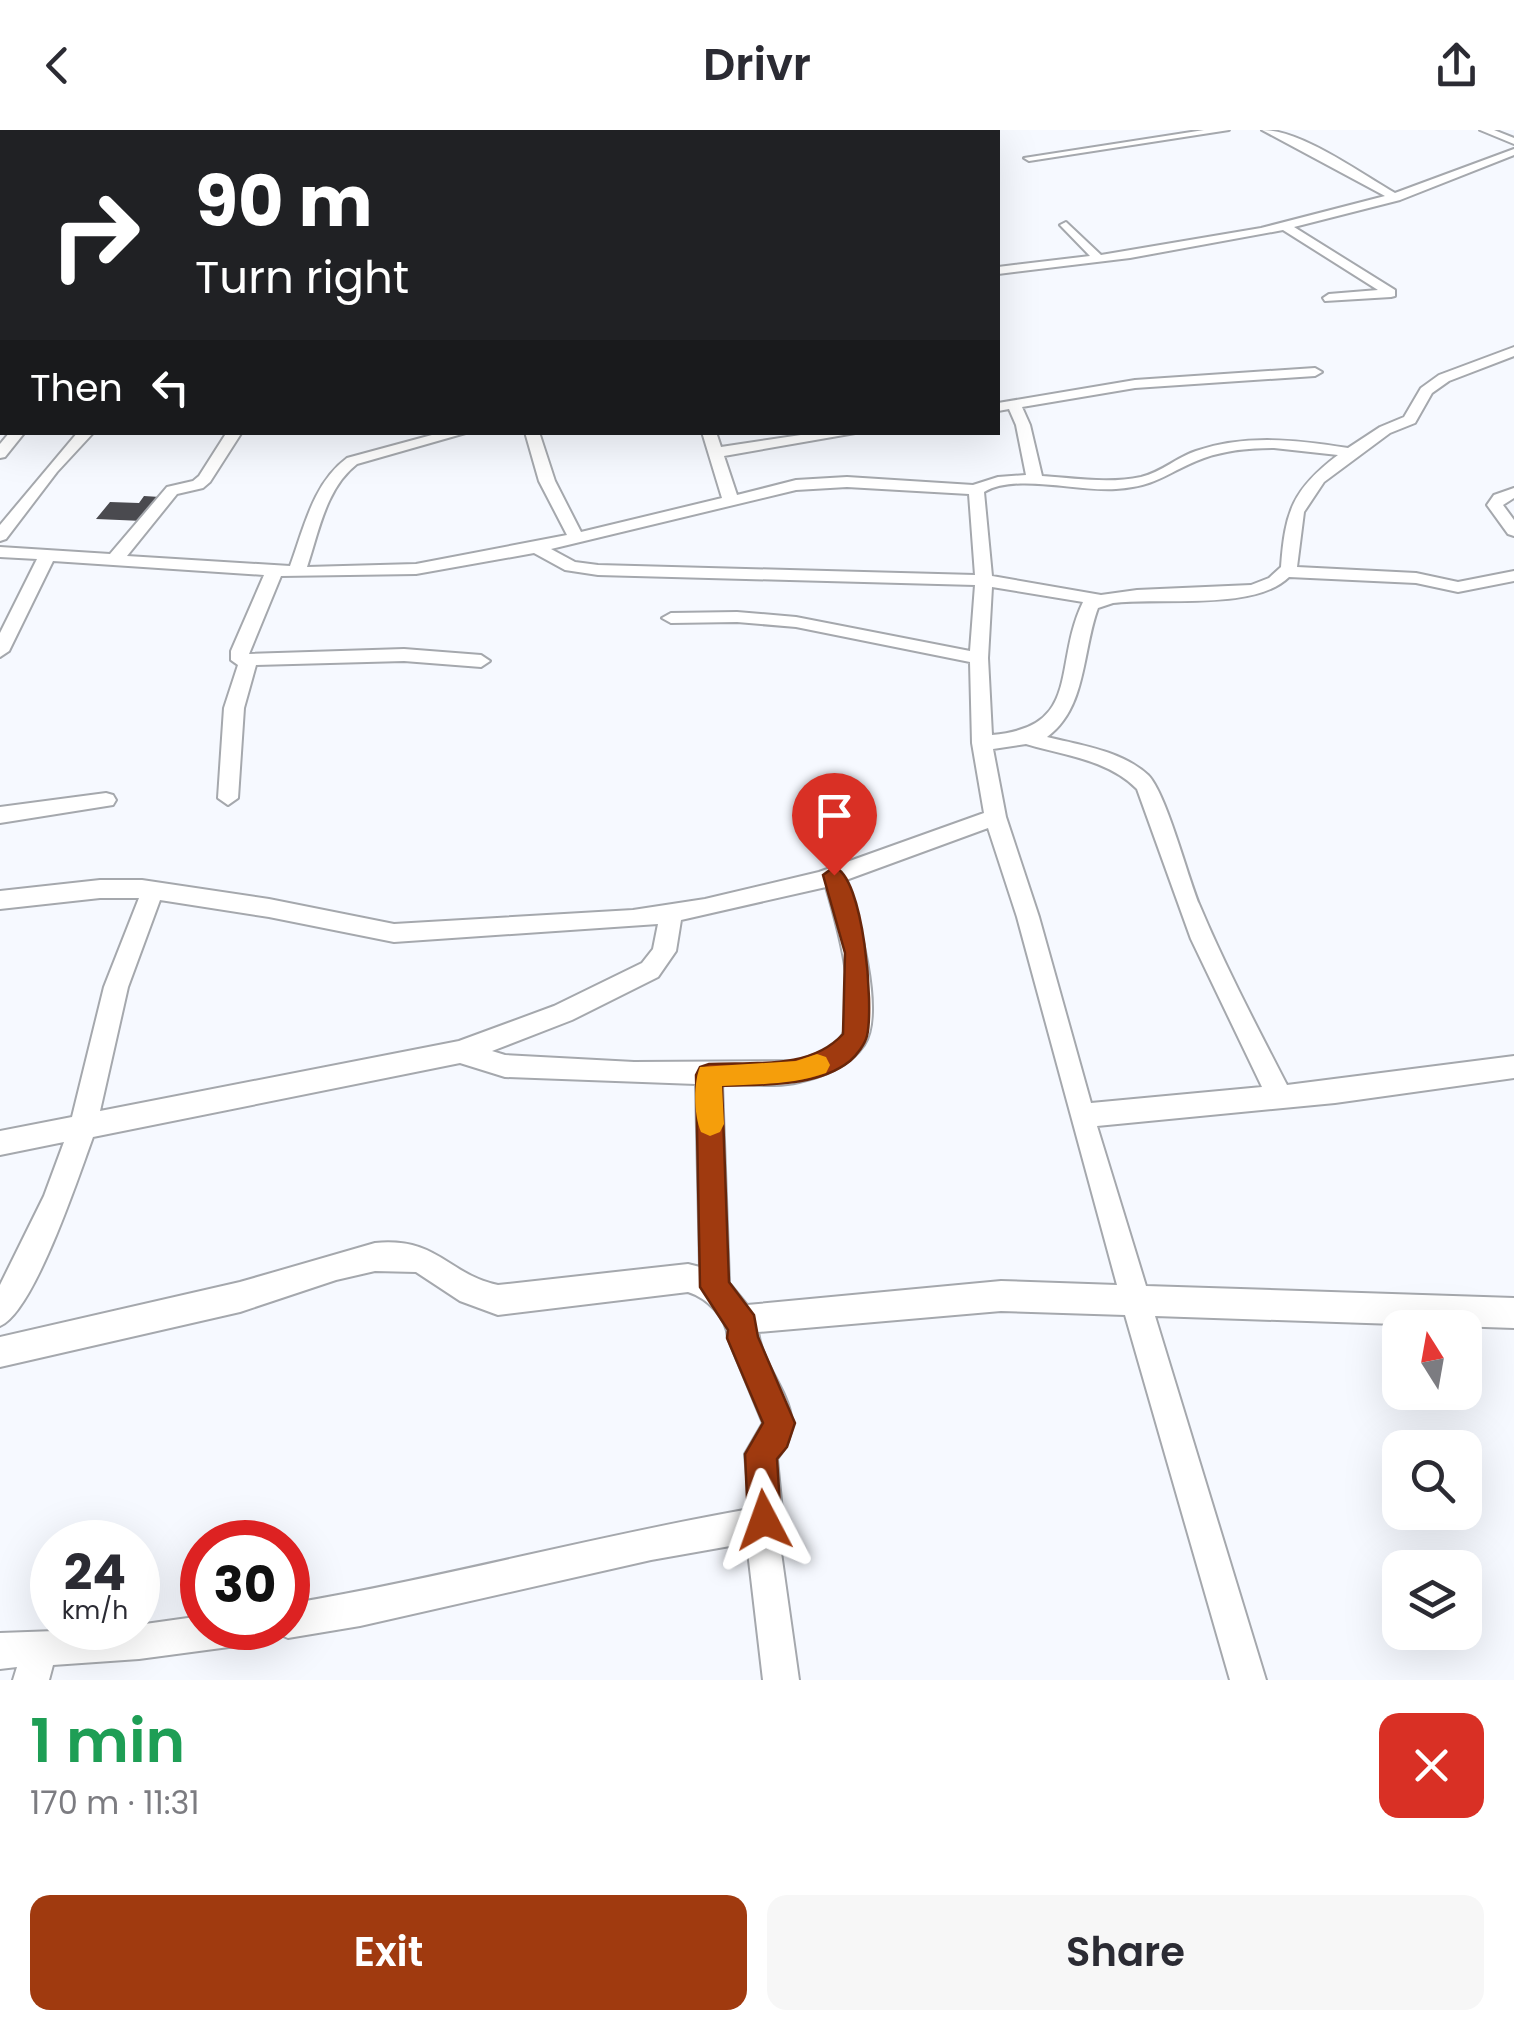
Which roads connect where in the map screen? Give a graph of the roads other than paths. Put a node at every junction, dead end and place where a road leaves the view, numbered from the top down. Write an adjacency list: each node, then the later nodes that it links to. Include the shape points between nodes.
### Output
1 (1224, 130): 6 (street)
2 (1267, 130): 7 (street)
3 (1485, 130): 4 (street)
4 (1514, 141)
5 (1514, 152): 7 (street)
6 (1029, 158)
7 (1396, 198): 9 (street)
8 (1066, 224): 10 (street)
9 (1286, 226): 10 (street); 12 (street, via 1392,293)
10 (1099, 259): 11 (street)
11 (1000, 272)
12 (1329, 298)
13 (1514, 351): 23 (street, via 1444,378 1426,391 1410,420)
14 (1314, 372): 15 (street, via 1121,386)
15 (1005, 405): 24 (street, via 1027,438)
16 (85, 435): 29 (street)
17 (233, 435): 34 (street, via 202,483 172,490)
18 (451, 435): 36 (street, via 342,468)
19 (533, 435): 30 (street, via 546,481)
20 (710, 435): 22 (street)
21 (833, 435): 22 (street)
22 (714, 452): 27 (street)
23 (1351, 453): 24 (street, via 1253,444 1198,455 1137,482); 37 (street, via 1297,502)
24 (1035, 482): 25 (street, via 988,482)
25 (976, 490): 27 (street, via 814,483); 39 (street)
26 (1514, 492): 28 (street, via 1495,505)
27 (732, 501): 30 (street)
28 (1514, 530)
29 (0, 536)
30 (576, 537): 31 (street)
31 (535, 547): 36 (street, via 416,569); 39 (street, via 571,566 598,570)
32 (0, 552): 33 (street)
33 (48, 554): 34 (street); 42 (street)
34 (115, 559): 35 (street)
35 (275, 570): 36 (street); 44 (street, via 240,650 240,660)
36 (297, 572)
37 (1287, 572): 38 (street, via 1416,578 1458,587); 40 (street, via 1258,588)
38 (1514, 576)
39 (984, 580): 40 (street); 43 (street)
40 (1098, 600): 46 (street, via 1086,614 1062,715)
41 (671, 618): 43 (street, via 796,622)
42 (0, 651)
43 (978, 658): 47 (street)
44 (248, 662): 45 (street, via 404,656); 48 (street, via 234,708)
45 (481, 662)
46 (1030, 739): 47 (street); 59 (street, via 1141,780 1224,987)
47 (982, 743): 51 (street)
48 (228, 798)
49 (106, 800): 50 (street)
50 (0, 814)
51 (995, 817): 52 (street); 60 (street)
52 (834, 875): 55 (street); 58 (street, via 856,953 854,1038 840,1054 796,1072)
53 (152, 890): 54 (street); 55 (street, via 394,933); 61 (street, via 116,988)
54 (0, 900)
55 (670, 914): 56 (street, via 669,944 650,970 563,1013)
56 (460, 1052): 58 (street, via 505,1066); 61 (street)
57 (1514, 1067): 59 (street)
58 (709, 1075): 63 (street)
59 (1280, 1097): 60 (street)
60 (1081, 1116): 64 (street)
61 (83, 1127): 62 (street); 65 (street, via 58,1199)
62 (0, 1143)
63 (714, 1287): 67 (street); 68 (street, via 688,1278 498,1300 465,1290 423,1258 398,1254)
64 (1134, 1298): 66 (street); 67 (street, via 1002,1296 760,1316); 75 (street)
65 (0, 1310)
66 (1514, 1312)
67 (743, 1326): 69 (street, via 742,1338 779,1423 761,1454)
68 (0, 1352)
69 (761, 1524): 70 (street); 74 (street)
70 (310, 1617)
71 (180, 1639): 73 (street)
72 (0, 1651): 73 (street)
73 (35, 1665)
74 (781, 1680)
75 (1248, 1680)

